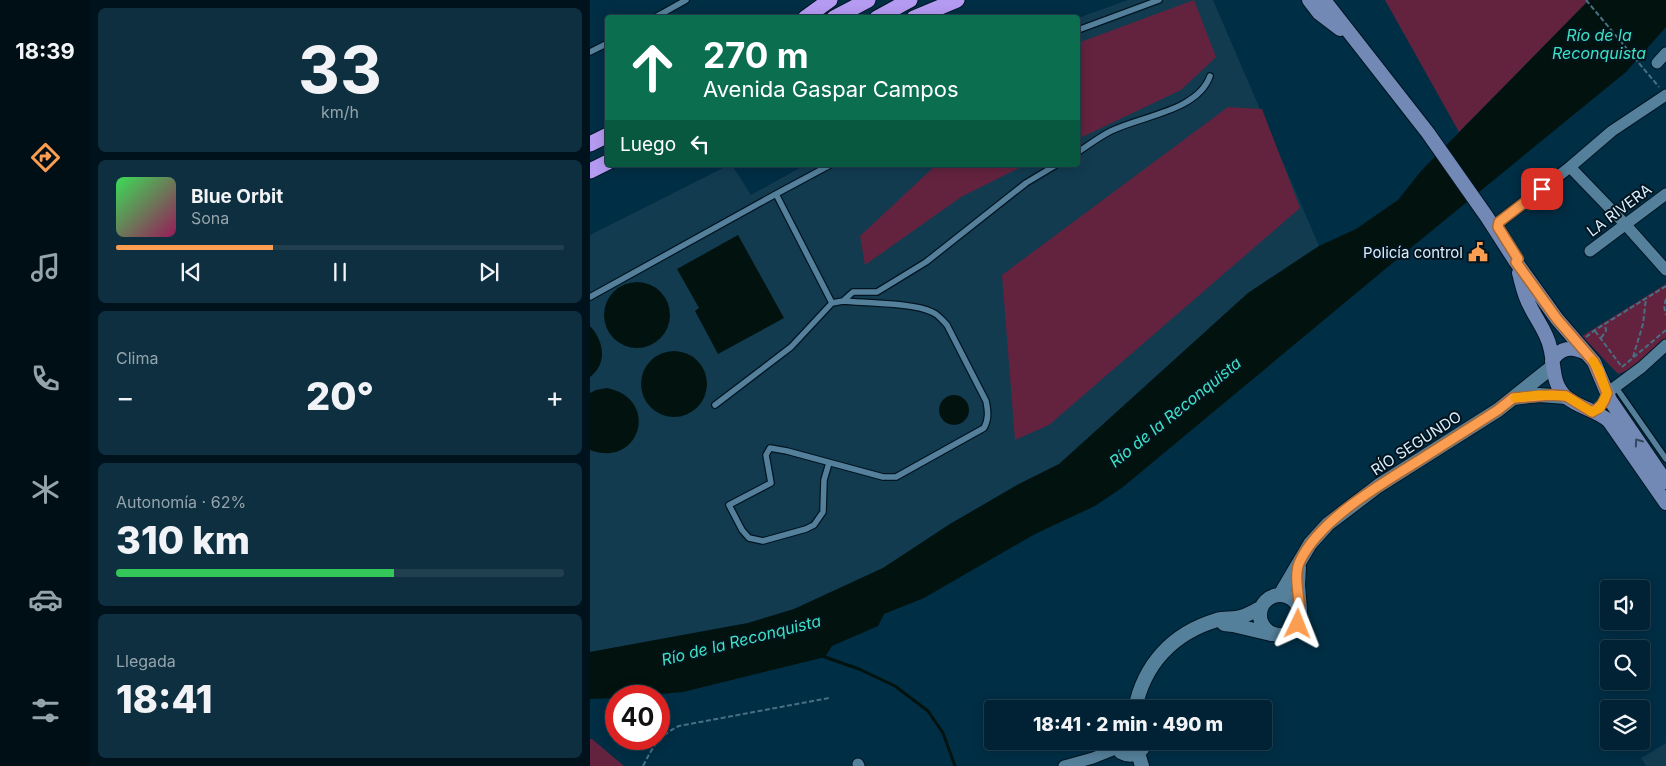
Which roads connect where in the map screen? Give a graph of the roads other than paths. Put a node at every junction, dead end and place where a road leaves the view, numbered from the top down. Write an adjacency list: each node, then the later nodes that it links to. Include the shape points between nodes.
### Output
1 (686, 0): 9 (lane)
2 (830, 0): 10 (highway)
3 (868, 0): 11 (highway)
4 (910, 0): 12 (highway)
5 (957, 0): 13 (highway)
6 (1159, 0): 14 (lane)
7 (1309, 0): 16 (main road)
8 (1324, 0): 16 (main road)
9 (659, 15)
10 (809, 15)
11 (840, 15)
12 (882, 15)
13 (921, 15)
14 (1080, 29)
15 (605, 44): 17 (lane)
16 (1359, 46): 34 (main road, via 1428,133)
17 (590, 52)
18 (1666, 53): 19 (street)
19 (1656, 63)
20 (1210, 76): 24 (lane, via 1207,85 1191,99 1112,131)
21 (1666, 95): 28 (street, via 1612,131)
22 (605, 136): 23 (highway)
23 (590, 144)
24 (1080, 151)
25 (605, 164): 29 (highway)
26 (826, 167): 30 (lane)
27 (1053, 167): 37 (lane, via 1026,183 926,262 877,292 852,292)
28 (1570, 167): 32 (street); 34 (street, via 1499,222 1500,231 1516,253)
29 (590, 171)
30 (776, 194): 36 (lane); 38 (lane)
31 (1666, 194): 32 (street, LA RIVERA)
32 (1625, 224): 33 (street, LA RIVERA); 35 (street)
33 (1590, 251)
34 (1516, 262): 40 (main road); 41 (main road, via 1528,304 1550,345)
35 (1666, 270)
36 (590, 297)
37 (843, 301): 38 (lane); 48 (lane, via 917,308 938,315 947,325 986,401 988,422 971,436 896,477 883,478)
38 (832, 303): 45 (lane, via 791,347)
39 (1666, 345): 42 (street)
40 (1582, 348): 41 (main road, via 1564,349 1555,355); 42 (main road)
41 (1552, 364): 43 (main road, via 1554,379); 44 (street, RÍO SEGUNDO)
42 (1611, 390): 46 (main road, via 1600,408); 47 (lane); 49 (main road, one-way to 42, via 1614,408)
43 (1566, 396): 44 (street); 46 (main road)
44 (1513, 398): 51 (street, RÍO SEGUNDO, via 1378,486 1328,524 1310,544)
45 (715, 405)
46 (1592, 412): 50 (main road, via 1604,416 1609,422)
47 (1666, 459)
48 (830, 463): 48 (lane, via 770,448 766,455 771,483 729,505 742,530 749,538 762,541 814,525 823,512 824,480)
49 (1666, 482)
50 (1666, 503)
51 (1299, 563): 52 (street, RÍO SEGUNDO); 54 (street, RÍO SEGUNDO)
52 (1280, 595): 53 (street, via 1269,597); 54 (street, via 1293,599)
53 (1260, 608): 55 (street, via 1244,616); 56 (street, via 1263,628)
54 (1300, 611): 56 (street, via 1294,630)
55 (1208, 623): 56 (street, via 1233,625); 57 (street, via 1170,645 1157,658 1144,680)
56 (1274, 635)
57 (1138, 700)
58 (1108, 750): 61 (street)
59 (1122, 750): 60 (street)
60 (1140, 760)
61 (1064, 766)

